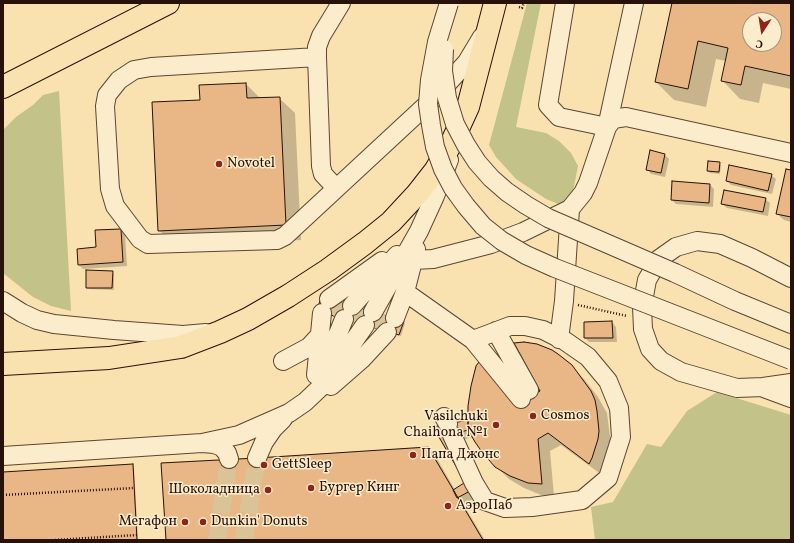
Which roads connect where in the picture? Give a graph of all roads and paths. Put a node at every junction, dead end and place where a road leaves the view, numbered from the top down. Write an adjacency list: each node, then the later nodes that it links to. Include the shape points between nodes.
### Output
1 (168, 3): 10 (main road)
2 (341, 3): 9 (street, via 321,36)
3 (449, 3): 19 (street, bridge, via 444,65 447,98 455,124 477,162 507,192 543,215); 31 (street, bridge, via 437,42 430,80 428,104 431,126 443,169 453,188 483,226 520,252 555,268)
4 (524, 3): 7 (path, via 522,8)
5 (565, 3): 14 (street, via 548,104 559,118)
6 (634, 3): 14 (street)
7 (519, 7)
8 (492, 13): 13 (main road); 16 (street, via 479,43 452,79)
9 (317, 57): 16 (street, via 321,166 324,174); 16 (street, via 134,70 119,80 107,95 105,106 110,189 115,206 140,239 148,244 277,240 285,236)
10 (30, 73): 11 (main road); 12 (street)
11 (3, 87)
12 (3, 98)
13 (468, 106): 18 (street, via 435,196); 27 (main road, via 451,144 435,171 391,222 328,270 288,296)
14 (607, 127): 15 (street, via 613,119 626,117); 17 (street, via 588,183)
15 (791, 153)
16 (336, 188)
17 (570, 209): 18 (street, via 491,244 433,259); 29 (street)
18 (412, 246): 21 (street); 24 (street); 24 (street, via 385,258)
19 (675, 273): 23 (street); 25 (street)
20 (791, 278): 36 (street, via 720,244 697,241 676,247 659,259 647,280 642,307 643,329 650,349 661,361 681,372 737,388)
21 (405, 292): 24 (street); 30 (street)
22 (3, 301): 27 (street, via 37,320 54,324 183,335)
23 (791, 311)
24 (358, 315): 28 (street); 34 (street); 34 (street); 38 (street); 38 (street, via 362,359 329,387)
25 (791, 324)
26 (496, 331): 29 (street, via 510,326 525,326 543,330); 30 (street); 30 (street, via 525,394)
27 (220, 332): 33 (main road, via 181,347 148,353 109,358)
28 (319, 336): 32 (street, via 309,347); 34 (street)
29 (559, 339): 40 (street, via 588,357 608,381 619,408 621,437 608,478 582,500 506,508 486,501 474,483)
30 (473, 340)
31 (791, 360)
32 (283, 361)
33 (3, 364)
34 (320, 382): 38 (street)
35 (791, 383): 36 (street)
36 (763, 387): 37 (street)
37 (791, 398)
38 (305, 402): 39 (street)
39 (289, 413): 41 (street, via 239,434); 43 (street, via 264,442)
40 (448, 425)
41 (202, 443): 42 (street); 44 (street, via 222,447)
42 (3, 456)
43 (257, 458)
44 (229, 459)
45 (134, 488): 46 (path)
46 (3, 495)
47 (136, 535): 48 (path)
48 (55, 540)

